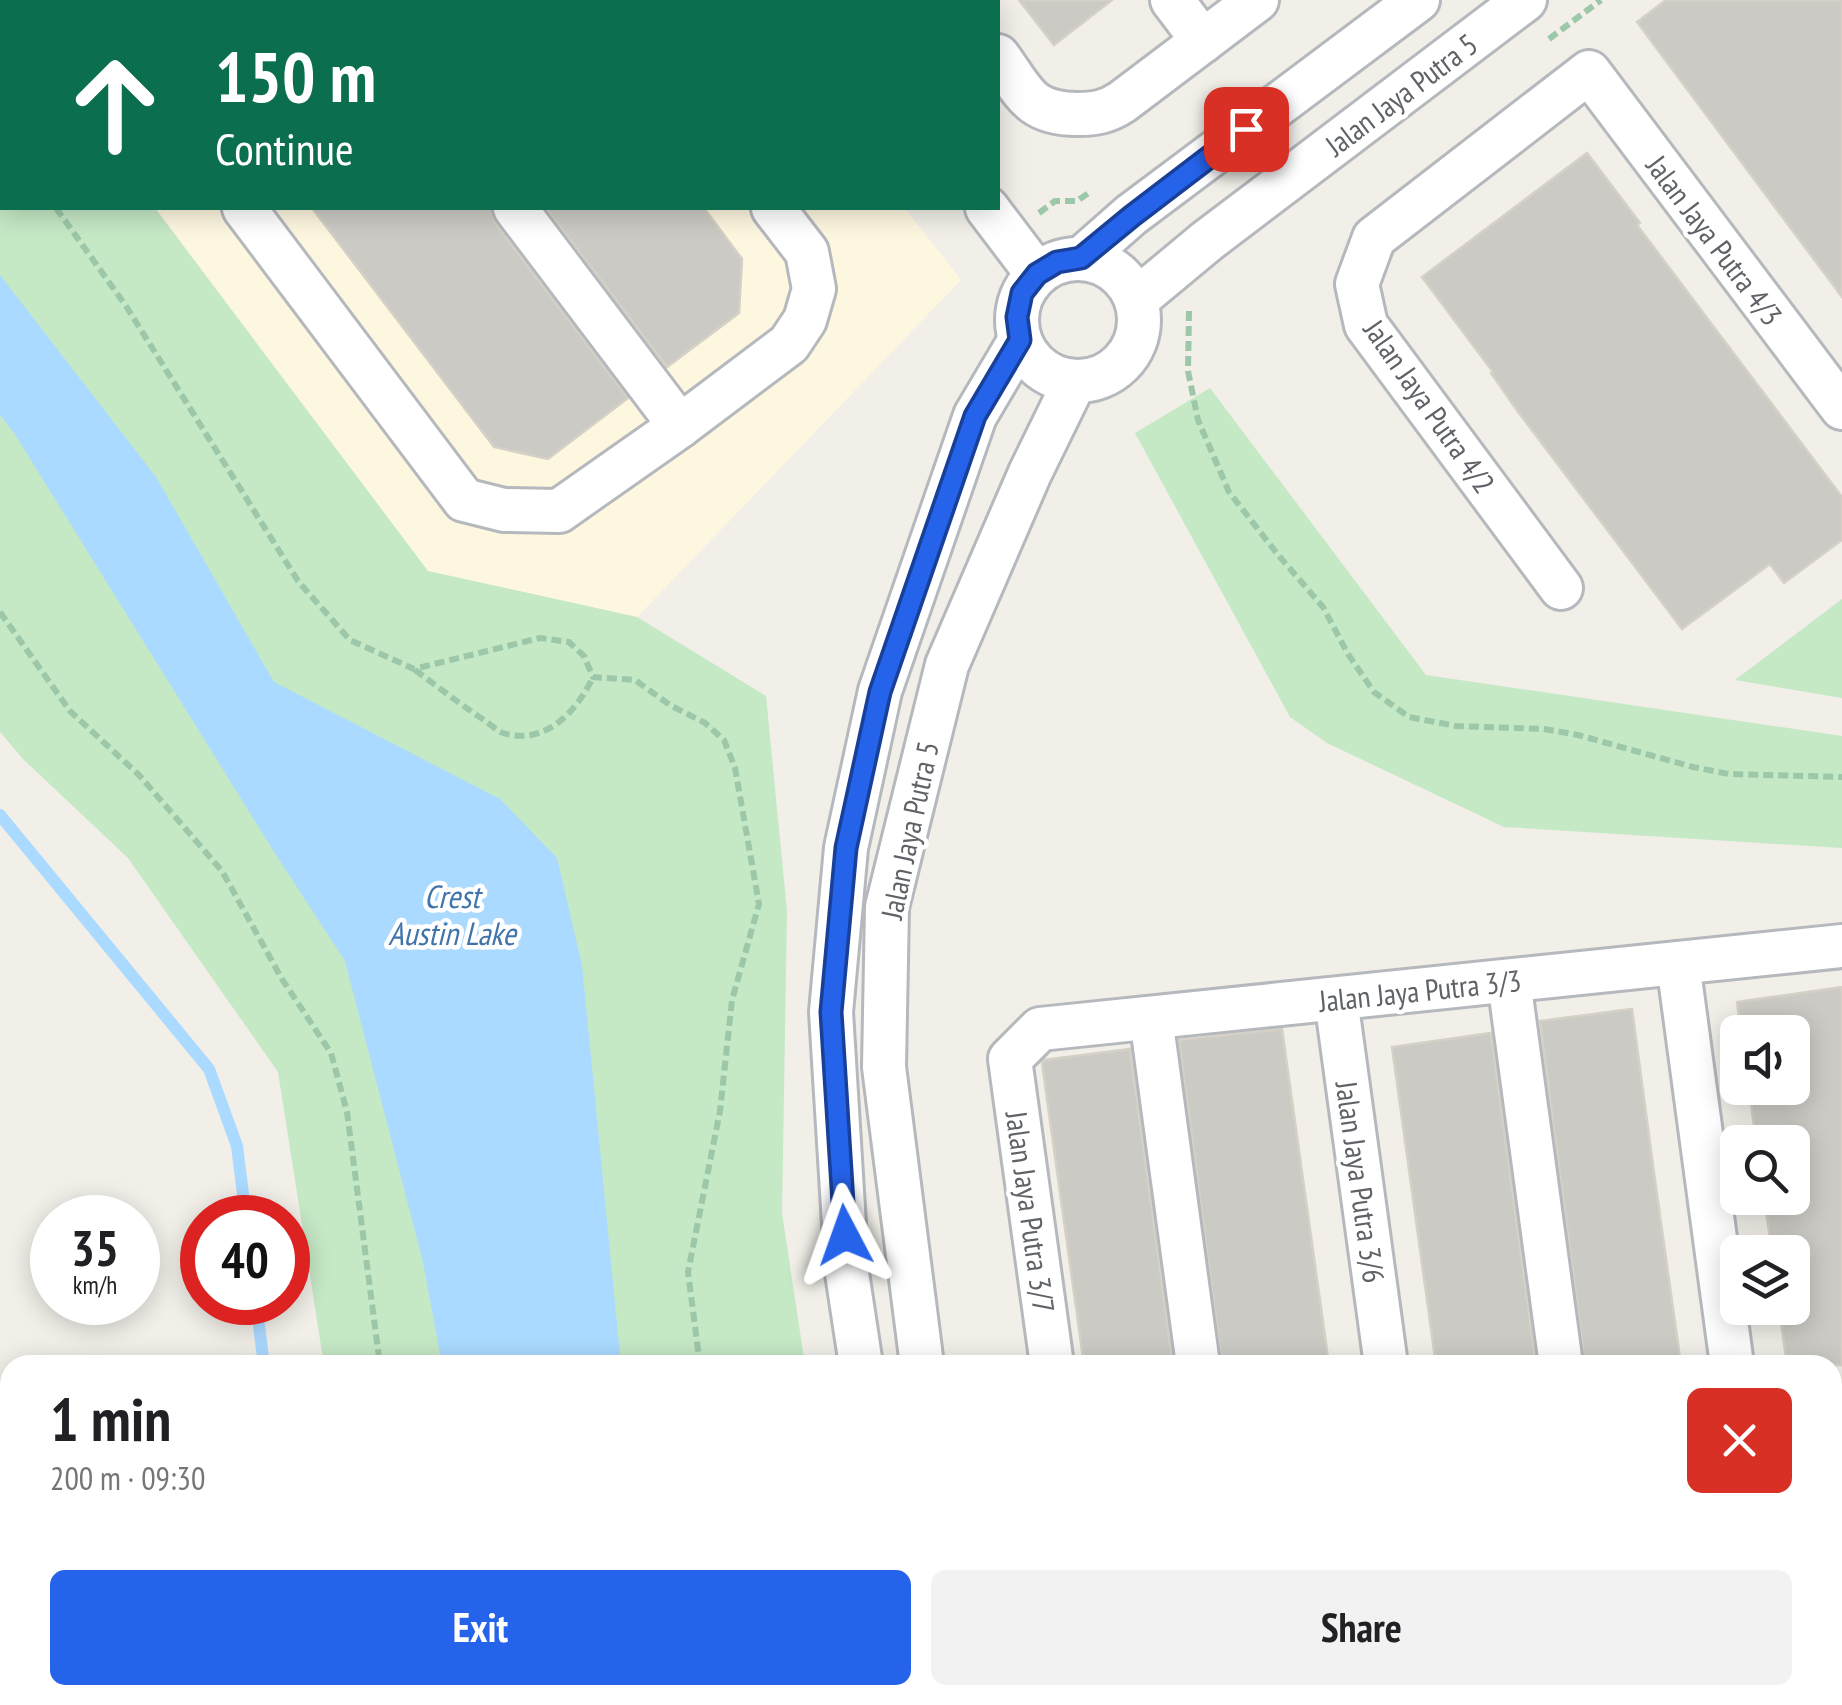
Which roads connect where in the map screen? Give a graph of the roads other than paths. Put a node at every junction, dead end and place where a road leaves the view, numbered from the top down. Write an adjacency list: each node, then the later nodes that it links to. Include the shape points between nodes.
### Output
1 (1172, 0): 5 (street)
2 (1257, 0): 5 (street)
3 (1418, 0): 12 (street)
4 (1525, 0): 14 (street, Jalan Jaya Putra 5)
5 (1202, 41): 6 (street, via 1096,114 1045,111)
6 (1000, 59)
7 (1589, 72): 17 (street, Jalan Jaya Putra 4/3); 19 (street, Jalan Jaya Putra 4/2, via 1374,238 1357,284 1366,325)
8 (246, 210): 18 (street, via 464,500 504,510 560,511)
9 (517, 210): 18 (street)
10 (775, 210): 18 (street, via 807,252 814,289 806,320 789,344)
11 (998, 222): 13 (street)
12 (1081, 258): 13 (street); 14 (street, via 1124,279)
13 (1037, 274): 15 (street, via 1022,293)
14 (1136, 300): 16 (street, via 1134,347 1099,378)
15 (1020, 340): 16 (street, via 1051,376); 26 (street, Jalan Jaya Putra 5, via 975,416 880,692 846,848 831,1012)
16 (1075, 381): 27 (street, Jalan Jaya Putra 5, via 946,665 886,908 884,1067)
17 (1842, 408)
18 (680, 426)
19 (1560, 588)
20 (1842, 946): 21 (street, Jalan Jaya Putra 3/3)
21 (1678, 963): 22 (street, Jalan Jaya Putra 3/3); 32 (street)
22 (1509, 980): 23 (street, Jalan Jaya Putra 3/3); 31 (street)
23 (1336, 998): 24 (street, Jalan Jaya Putra 3/3); 30 (street, Jalan Jaya Putra 3/6)
24 (1151, 1018): 25 (street, Jalan Jaya Putra 3/3, via 1040,1029); 29 (street)
25 (1010, 1059): 28 (street, Jalan Jaya Putra 3/7)
26 (859, 1355)
27 (921, 1355)
28 (1051, 1355)
29 (1197, 1355)
30 (1385, 1355)
31 (1560, 1355)
32 (1731, 1355)

